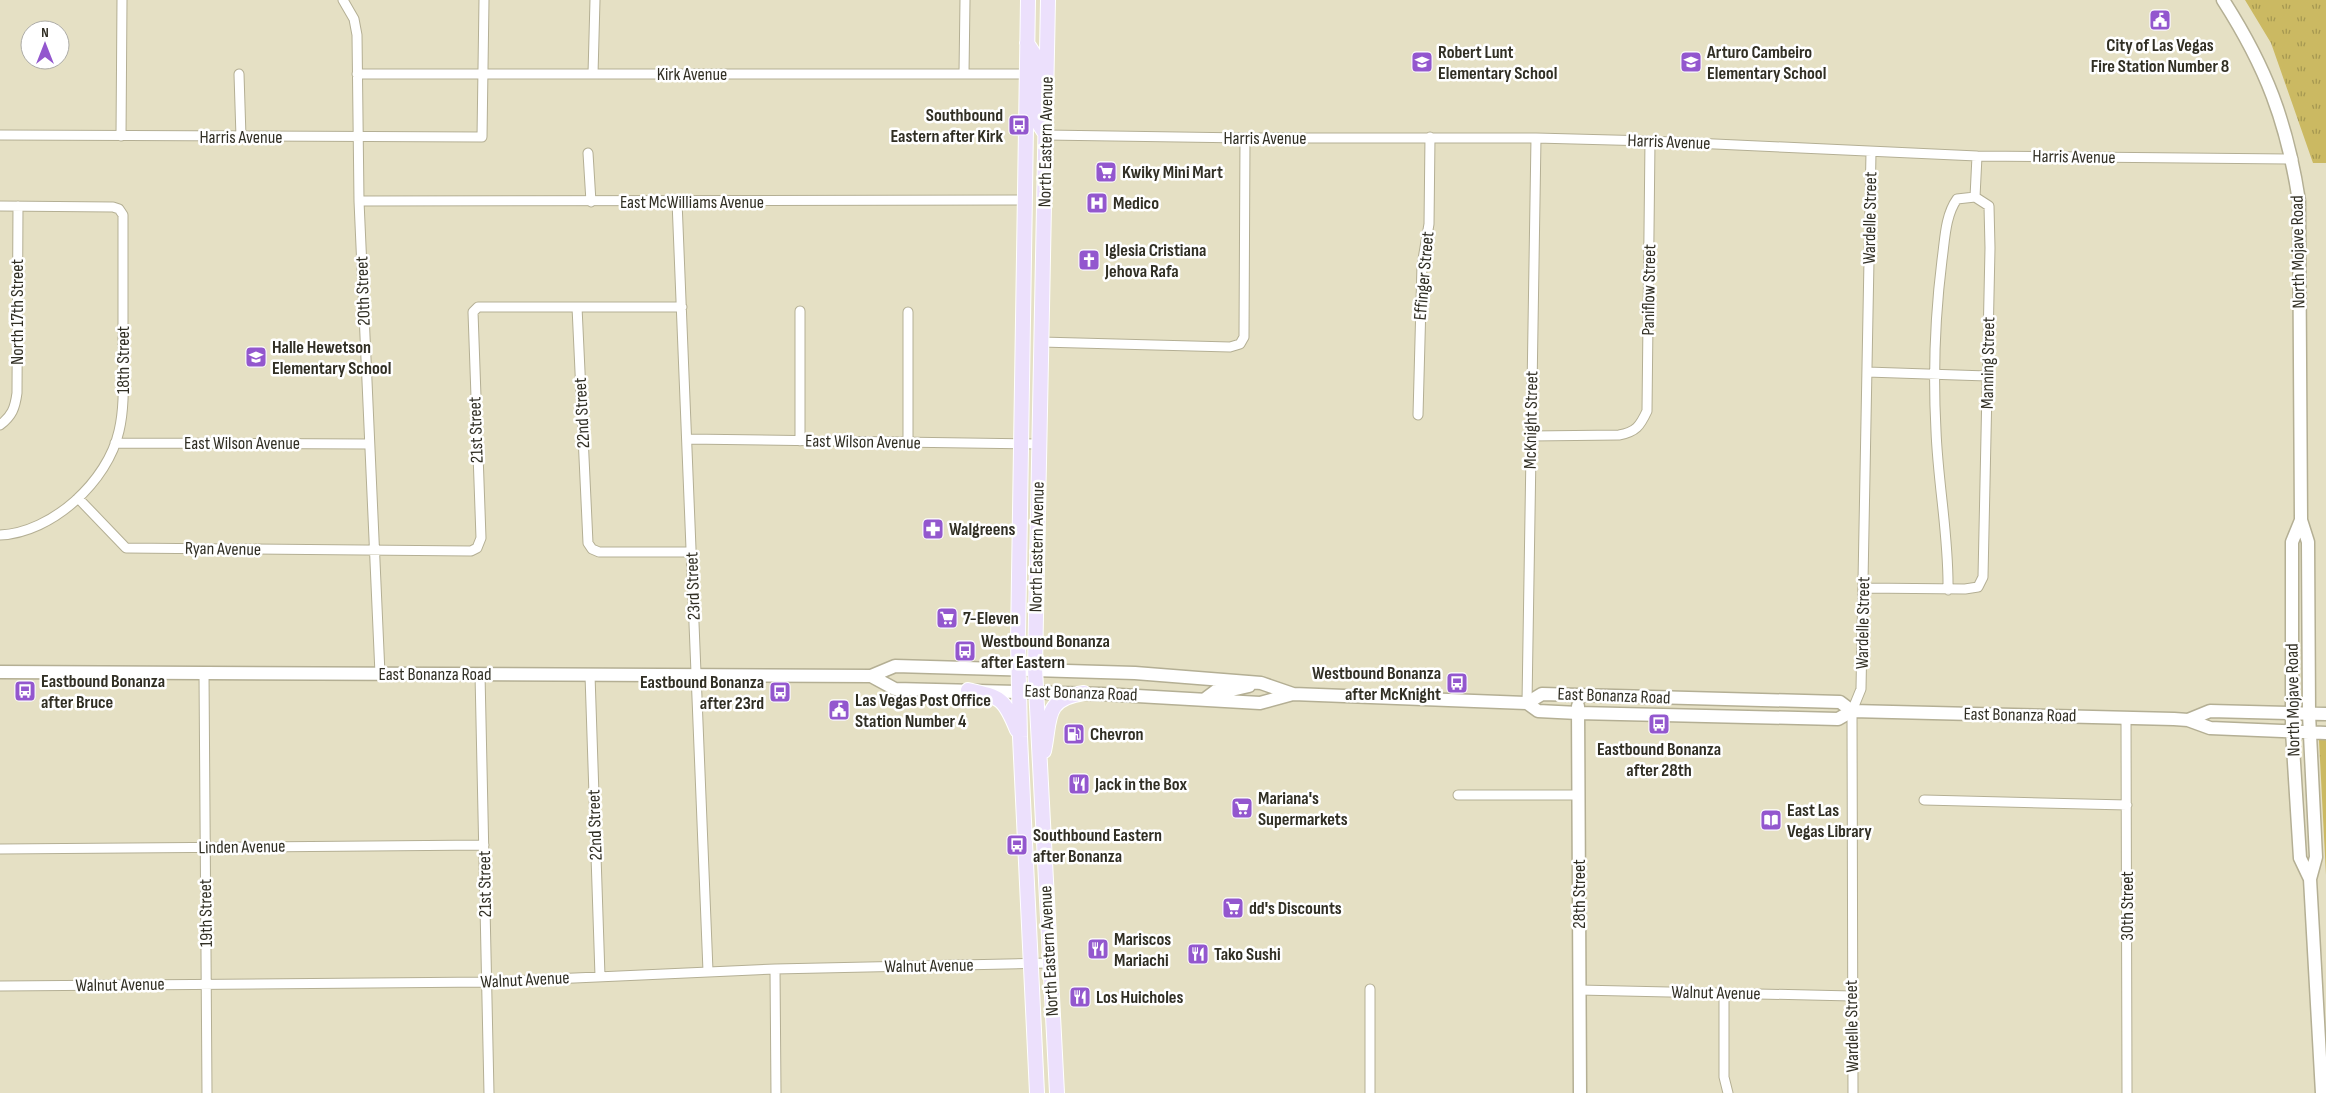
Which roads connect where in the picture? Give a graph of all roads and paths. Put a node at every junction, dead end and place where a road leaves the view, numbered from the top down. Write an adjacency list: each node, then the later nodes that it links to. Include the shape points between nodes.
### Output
1 (122, 0): 18 (street)
2 (344, 0): 12 (street, 20th Street, via 354,19 357,35)
3 (484, 0): 13 (street)
4 (595, 0): 14 (street)
5 (965, 0): 10 (street)
6 (1028, 0): 9 (main road, North Eastern Avenue)
7 (1048, 0): 17 (main road, North Eastern Avenue)
8 (2223, 0): 28 (main road, North Mojave Road, via 2266,75)
9 (1027, 43): 15 (main road, North Eastern Avenue); 17 (main road, via 1038,60 1036,121)
10 (964, 73): 14 (street, Kirk Avenue); 15 (street, Kirk Avenue)
11 (240, 74): 19 (street)
12 (357, 74): 13 (street, Kirk Avenue); 20 (street, 20th Street)
13 (483, 74): 14 (street, Kirk Avenue); 20 (street, Harris Avenue, via 482,137)
14 (593, 74)
15 (1026, 74): 30 (main road, North Eastern Avenue)
16 (0, 135): 18 (street, Harris Avenue)
17 (1046, 135): 22 (street, Harris Avenue); 36 (main road, North Eastern Avenue)
18 (122, 136): 19 (street, Harris Avenue)
19 (241, 137): 20 (street, Harris Avenue)
20 (357, 137): 31 (street, 20th Street)
21 (1430, 137): 22 (street, Harris Avenue); 23 (street, Harris Avenue); 45 (street, Effinger Street, via 1429,224 1422,265)
22 (1245, 138): 41 (street, via 1244,337 1240,344)
23 (1536, 138): 24 (street, Harris Avenue); 47 (street, McKnight Street)
24 (1650, 141): 25 (street, Harris Avenue); 47 (street, Paniflow Street, via 1647,411 1640,426 1631,433)
25 (1871, 152): 27 (street, Harris Avenue); 42 (street, Wardelle Street)
26 (588, 153): 32 (street)
27 (1977, 156): 28 (street, Harris Avenue); 29 (street)
28 (2293, 159): 56 (main road, North Mojave Road, via 2300,201)
29 (1975, 197): 43 (street, via 1957,199 1949,209 1940,278); 44 (street, Manning Street, via 1989,206)
30 (1025, 200): 33 (street, East McWilliams Avenue); 36 (main road, via 1032,205); 53 (main road, North Eastern Avenue)
31 (359, 201): 32 (street, East McWilliams Avenue); 51 (street, 20th Street)
32 (591, 202): 33 (street, East McWilliams Avenue)
33 (677, 202): 38 (street, 23rd Street)
34 (0, 206): 35 (street)
35 (18, 206): 46 (street, North 17th Street, via 17,393 10,417); 50 (street, 18th Street, via 113,207 123,215 122,408)
36 (1042, 285): 41 (main road, North Eastern Avenue)
37 (577, 307): 38 (street); 58 (street, 21st Street, via 478,307 473,312 480,538); 60 (street, 22nd Street, via 588,543 599,552)
38 (682, 307): 48 (street, 23rd Street)
39 (800, 311): 49 (street)
40 (908, 312): 52 (street)
41 (1041, 342): 54 (main road, North Eastern Avenue)
42 (1867, 372): 43 (street); 61 (street, Wardelle Street)
43 (1935, 374): 44 (street); 62 (street, via 1936,431 1949,557)
44 (1987, 376): 62 (street, Manning Street, via 1984,576 1978,587)
45 (1418, 415)
46 (0, 425)
47 (1531, 436): 80 (street, McKnight Street)
48 (687, 439): 49 (street, East Wilson Avenue); 60 (street, 23rd Street)
49 (800, 441): 52 (street, East Wilson Avenue)
50 (115, 442): 51 (street, East Wilson Avenue); 55 (street, 18th Street, via 104,466)
51 (369, 444): 59 (street, 20th Street)
52 (908, 444): 53 (street, East Wilson Avenue)
53 (1021, 444): 54 (street, East Wilson Avenue); 63 (main road, North Eastern Avenue)
54 (1040, 444): 64 (main road, North Eastern Avenue)
55 (78, 498): 57 (street, via 60,514 35,526); 59 (street, Ryan Avenue, via 126,548)
56 (2301, 520): 83 (main road, North Mojave Road, via 2292,542); 84 (main road, North Mojave Road, via 2308,542)
57 (0, 535)
58 (477, 548): 59 (street, Ryan Avenue, via 472,551)
59 (374, 551): 67 (street, 20th Street)
60 (691, 552): 70 (street, 23rd Street)
61 (1863, 588): 62 (street); 81 (street, Wardelle Street, via 1861,689)
62 (1948, 590)
63 (1019, 668): 64 (main road, East Bonanza Road); 71 (main road, East Bonanza Road, via 895,666); 74 (main road, North Eastern Avenue)
64 (1035, 668): 72 (main road, East Bonanza Road, via 1135,672); 75 (main road, North Eastern Avenue)
65 (0, 672): 66 (main road, East Bonanza Road)
66 (204, 673): 67 (main road, East Bonanza Road); 98 (street, 19th Street)
67 (380, 674): 68 (main road, East Bonanza Road)
68 (480, 674): 69 (main road, East Bonanza Road); 97 (street, 21st Street)
69 (590, 675): 70 (main road, East Bonanza Road); 107 (street, 22nd Street)
70 (696, 675): 71 (main road, East Bonanza Road); 106 (street, 23rd Street)
71 (870, 676): 73 (main road, East Bonanza Road, via 895,689)
72 (1261, 683): 77 (main road, East Bonanza Road); 79 (main road, via 1227,691 1217,690)
73 (968, 690): 74 (main road, East Bonanza Road); 91 (main road, via 990,694 1002,701)
74 (1019, 691): 75 (main road, East Bonanza Road); 91 (main road, North Eastern Avenue)
75 (1035, 692): 76 (main road, East Bonanza Road); 92 (main road, North Eastern Avenue)
76 (1084, 693): 79 (main road, East Bonanza Road); 92 (main road, via 1065,697 1051,708)
77 (1293, 694): 79 (main road, East Bonanza Road, via 1260,703); 80 (main road, East Bonanza Road)
78 (1578, 695): 80 (main road, East Bonanza Road, via 1542,694); 81 (main road, East Bonanza Road, via 1840,702); 82 (main road, 28th Street)
79 (1206, 699)
80 (1527, 703): 82 (main road, East Bonanza Road, via 1538,711)
81 (1852, 711): 82 (main road, East Bonanza Road, via 1838,719); 86 (main road, East Bonanza Road); 114 (street, Wardelle Street)
82 (1578, 713): 94 (main road, 28th Street)
83 (2292, 714): 84 (main road, East Bonanza Road); 87 (main road, East Bonanza Road, via 2210,712); 88 (main road, North Mojave Road)
84 (2309, 714): 85 (main road, East Bonanza Road); 89 (main road, North Mojave Road)
85 (2326, 714)
86 (2126, 718): 87 (main road, East Bonanza Road); 96 (street, 30th Street)
87 (2188, 720): 88 (main road, East Bonanza Road, via 2210,728)
88 (2292, 731): 89 (main road, East Bonanza Road); 101 (main road, North Mojave Road, via 2300,858)
89 (2310, 732): 90 (main road, East Bonanza Road); 101 (main road, North Mojave Road, via 2316,857)
90 (2326, 733)
91 (1020, 737): 100 (main road, North Eastern Avenue)
92 (1040, 769): 102 (main road, North Eastern Avenue)
93 (1458, 795): 94 (street)
94 (1578, 795): 112 (main road, 28th Street)
95 (1924, 800): 96 (street)
96 (2127, 805): 124 (street, 30th Street)
97 (484, 845): 98 (street, Linden Avenue); 108 (street, 21st Street)
98 (206, 848): 99 (street, Linden Avenue); 109 (street, 19th Street)
99 (0, 849)
100 (1026, 859): 102 (main road, via 1034,866 1037,902); 104 (main road, North Eastern Avenue)
101 (2310, 879): 125 (main road, North Mojave Road)
102 (1047, 912): 103 (main road, North Eastern Avenue)
103 (1049, 963): 104 (street, Walnut Avenue); 119 (main road, North Eastern Avenue)
104 (1031, 964): 105 (street, Walnut Avenue); 118 (main road, North Eastern Avenue)
105 (775, 969): 106 (street, Walnut Avenue); 117 (street)
106 (708, 971): 107 (street, Walnut Avenue)
107 (600, 976): 108 (street, Walnut Avenue)
108 (487, 982): 109 (street, Walnut Avenue); 116 (street, 21st Street)
109 (207, 984): 110 (street, Walnut Avenue); 115 (street, 19th Street)
110 (0, 986)
111 (1370, 989): 120 (street)
112 (1579, 990): 113 (street, Walnut Avenue); 121 (main road, 28th Street)
113 (1724, 993): 114 (street, Walnut Avenue); 122 (street, via 1724,1077)
114 (1852, 996): 123 (street, Wardelle Street)
115 (207, 1093)
116 (489, 1093)
117 (776, 1093)
118 (1037, 1093)
119 (1057, 1093)
120 (1370, 1093)
121 (1580, 1093)
122 (1728, 1093)
123 (1853, 1093)
124 (2127, 1093)
125 (2322, 1093)

